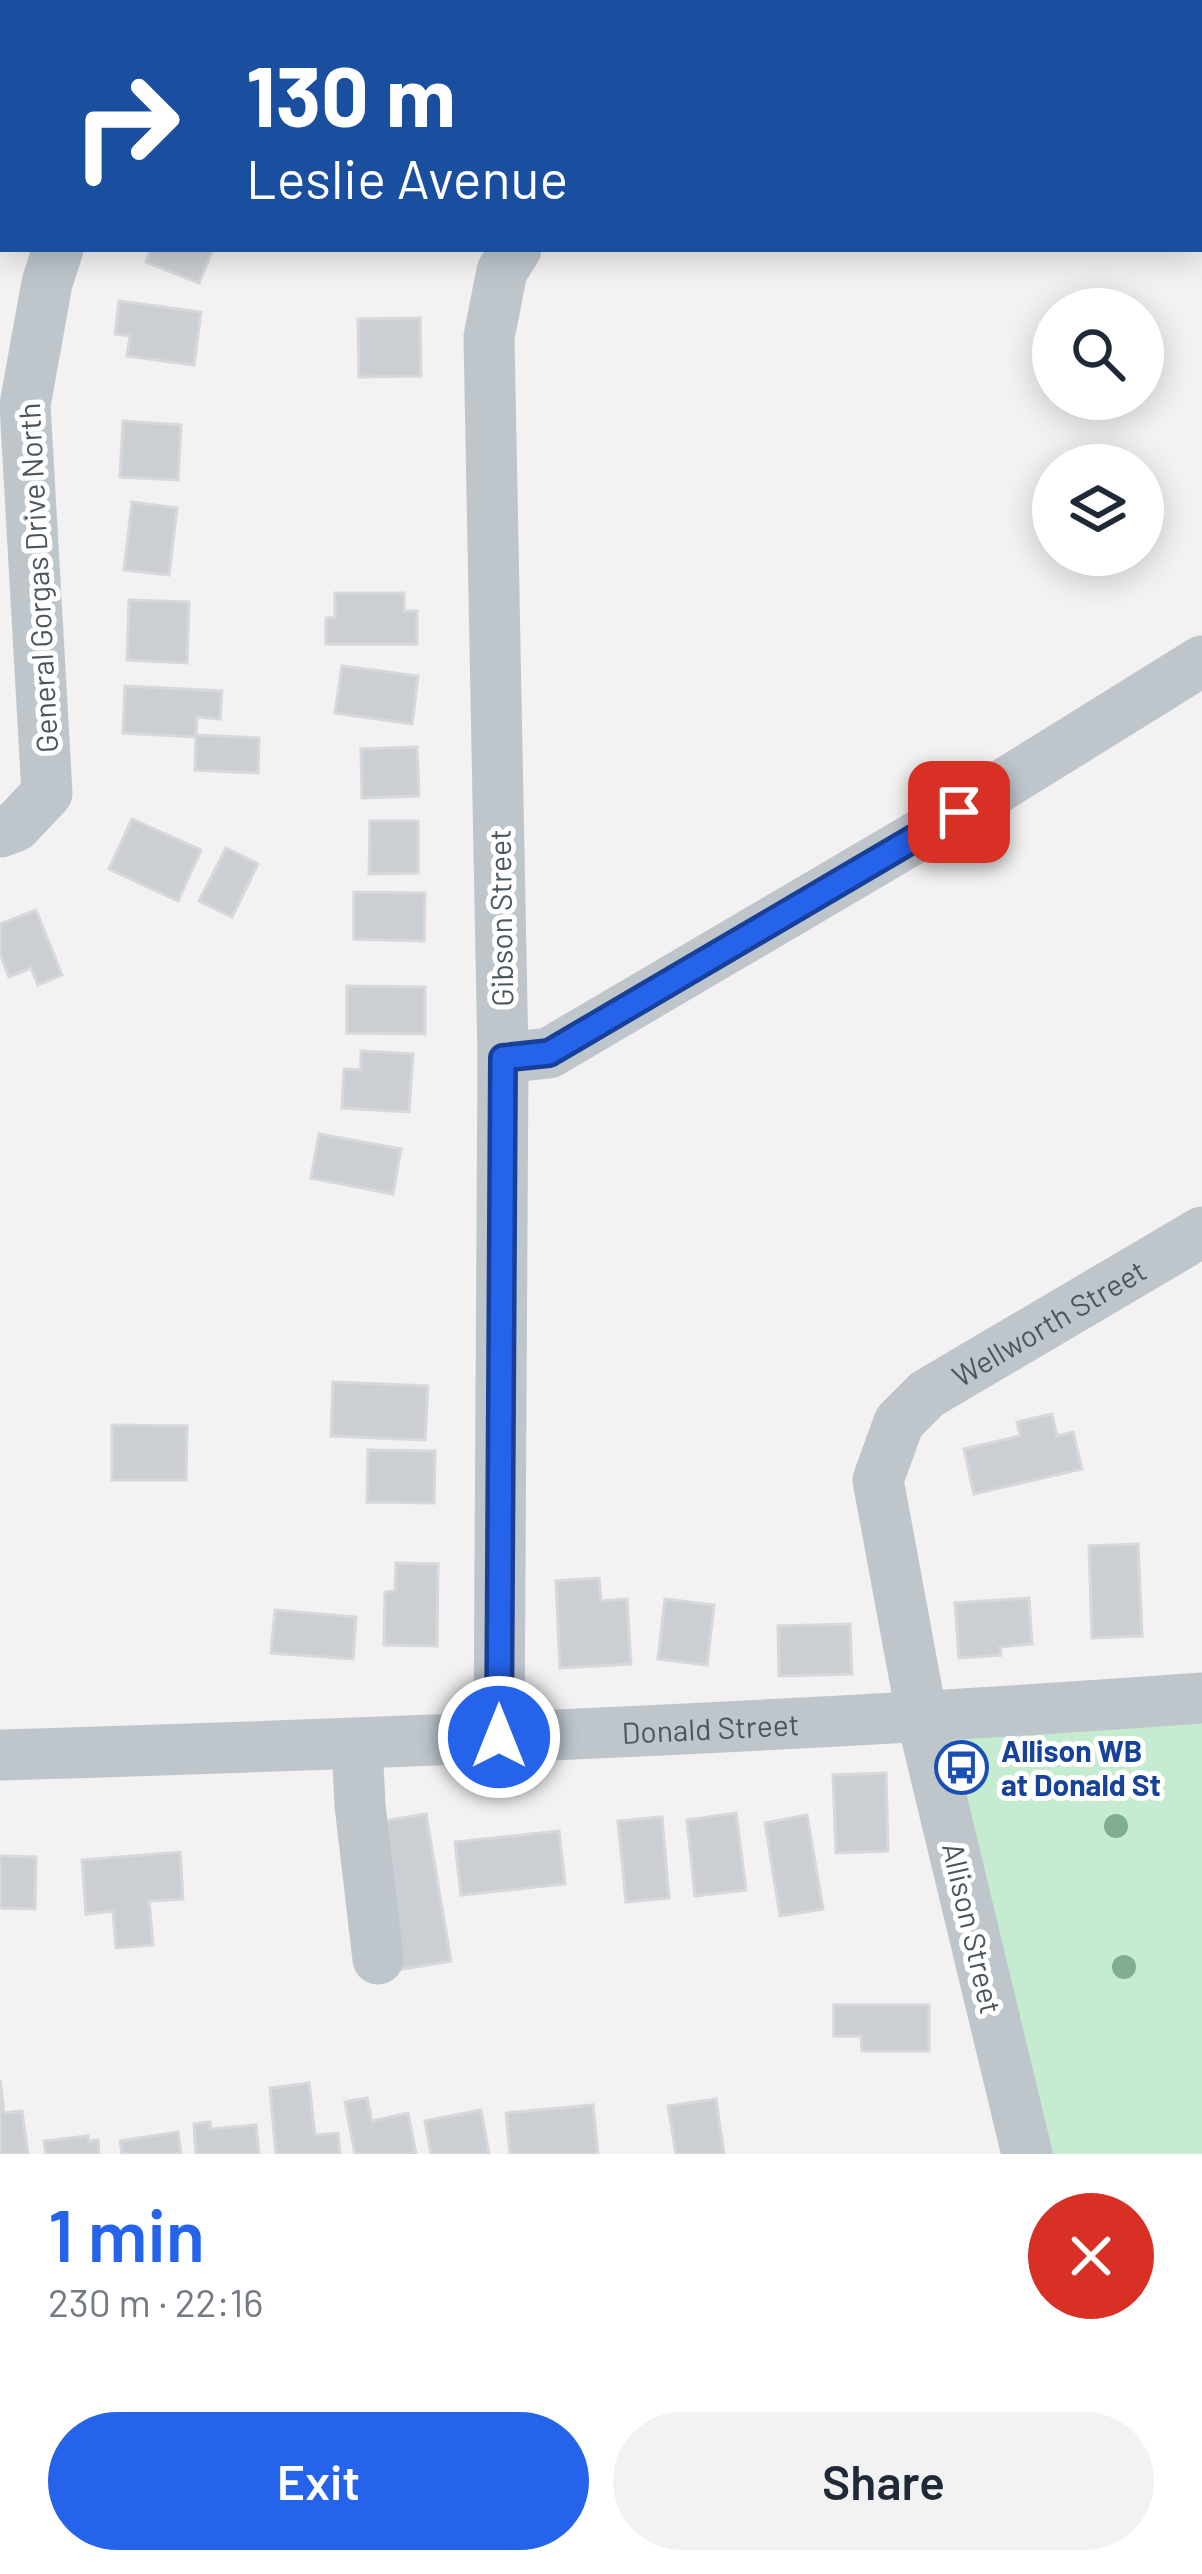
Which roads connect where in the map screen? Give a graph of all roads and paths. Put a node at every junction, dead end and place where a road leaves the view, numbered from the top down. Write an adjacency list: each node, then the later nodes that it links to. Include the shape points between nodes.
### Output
1 (57, 252): 3 (street, General Gorgas Drive North)
2 (514, 252): 6 (street, Gibson Street, via 502,271 489,337)
3 (13, 405): 5 (street, General Gorgas Drive North, via 47,793)
4 (1202, 661): 6 (street, via 549,1053)
5 (8, 829)
6 (503, 1058): 11 (street, Gibson Street)
7 (1202, 1232): 8 (street, Wellworth Street, via 927,1394)
8 (899, 1422): 10 (street, Allison Street, via 878,1480)
9 (1202, 1698): 10 (street, Donald Street)
10 (922, 1718): 11 (street, Donald Street); 15 (street, Allison Street)
11 (499, 1737): 12 (street, Donald Street)
12 (357, 1745): 13 (street, Donald Street); 14 (street)
13 (0, 1755)
14 (378, 1959)
15 (1027, 2154)

